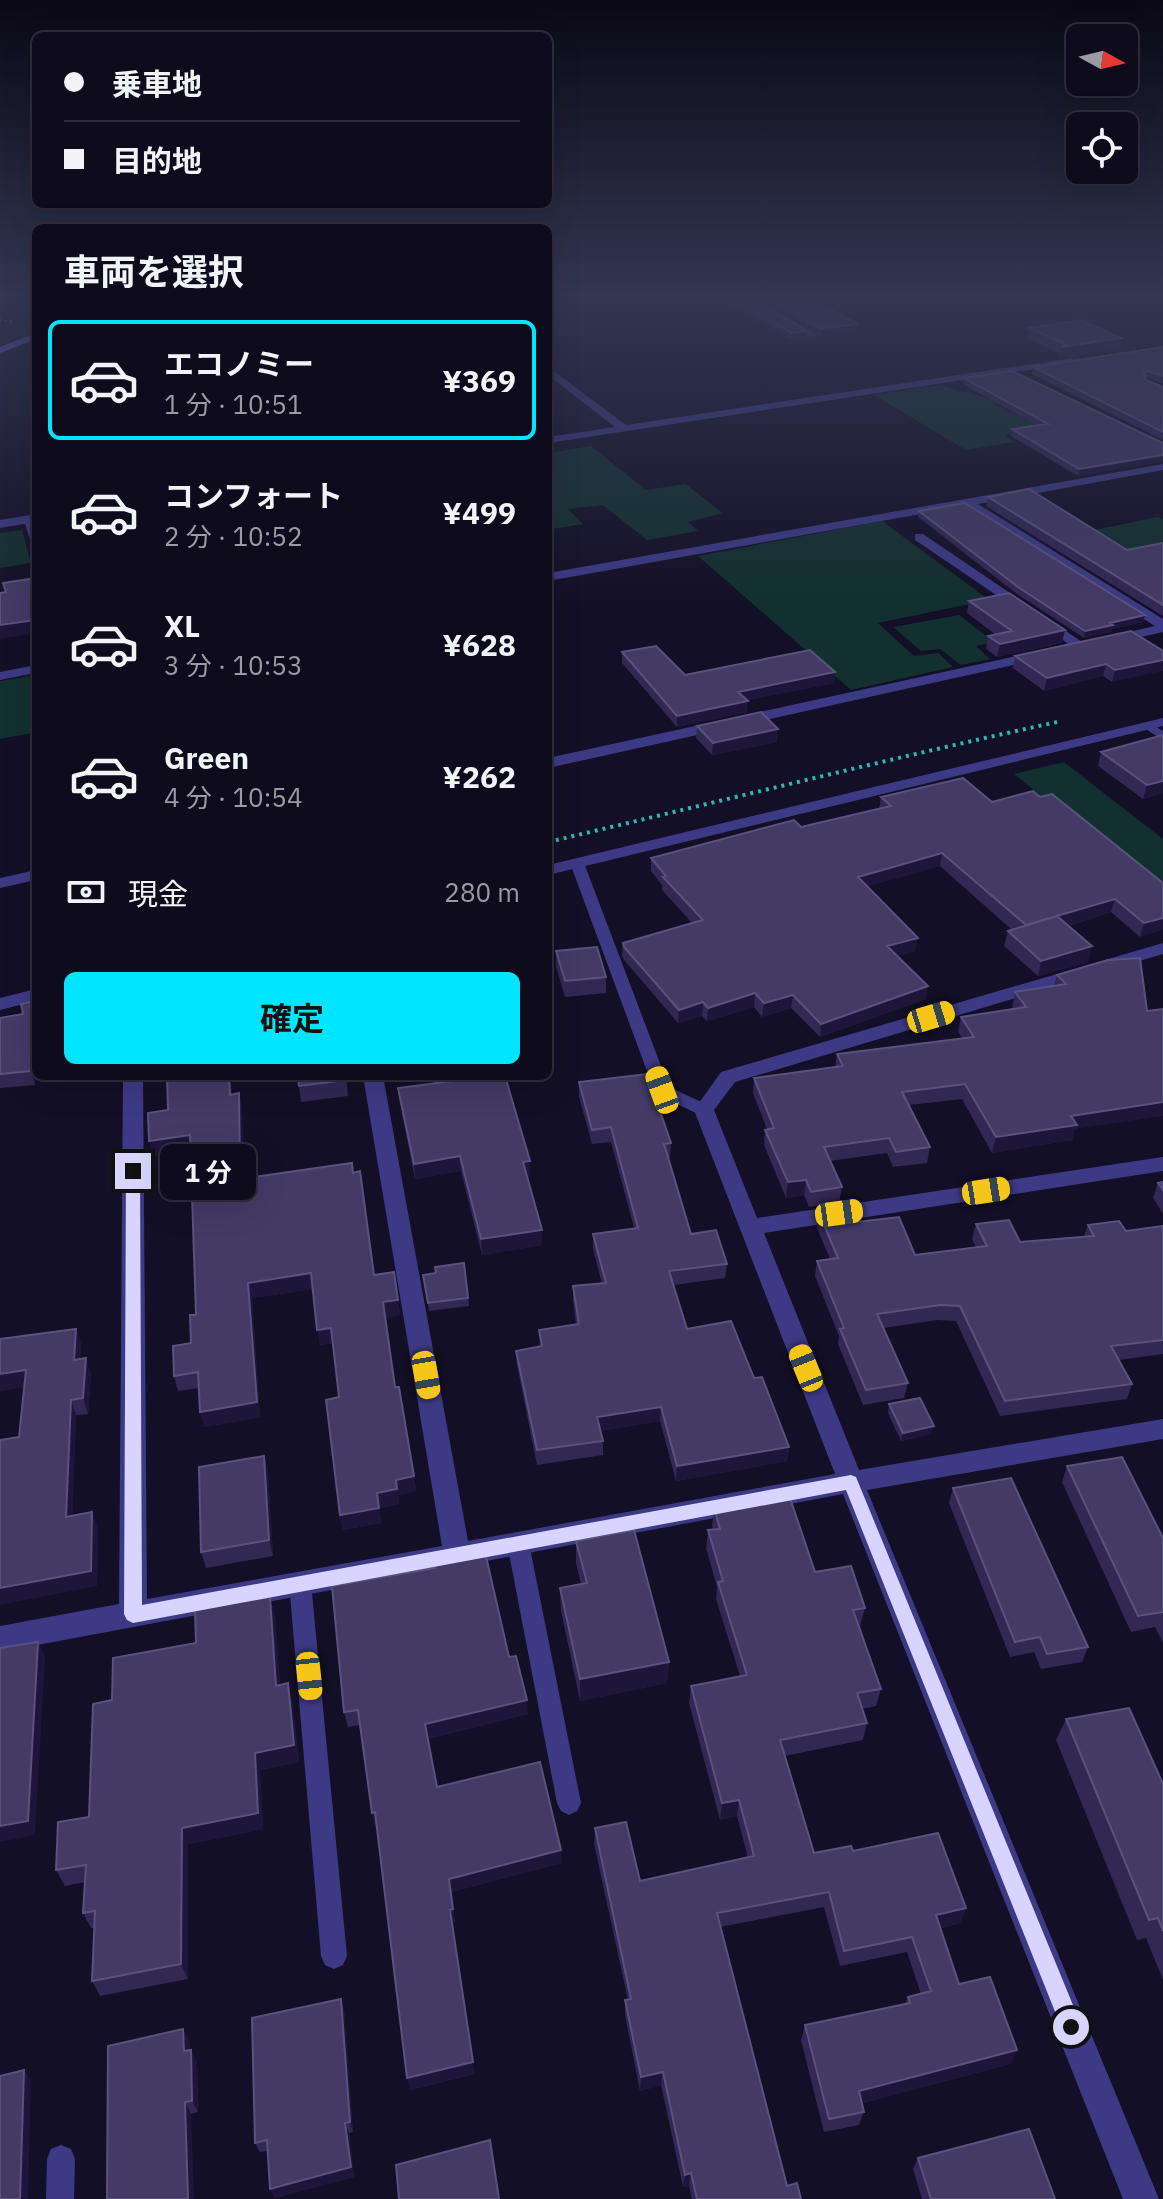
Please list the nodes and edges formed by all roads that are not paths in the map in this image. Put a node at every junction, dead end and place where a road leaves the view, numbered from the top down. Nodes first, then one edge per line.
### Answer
1 (586, 400) edge
2 (817, 400) edge
3 (625, 429) junction
4 (552, 439) edge
5 (1163, 467) edge
6 (967, 502) junction
7 (31, 519) edge
8 (0, 524) edge
9 (919, 537) dead end
10 (552, 576) edge
11 (1163, 627) edge
12 (1066, 649) junction
13 (32, 670) edge
14 (0, 676) edge
15 (1155, 724) edge
16 (1163, 736) edge
17 (552, 762) edge
18 (577, 863) junction
19 (552, 869) edge
20 (32, 876) edge
21 (0, 883) edge
22 (1163, 948) edge
23 (32, 996) edge
24 (0, 1004) edge
25 (133, 1080) edge
26 (374, 1080) edge
27 (704, 1110) junction
28 (1163, 1164) edge
29 (750, 1227) junction
30 (1163, 1429) edge
31 (851, 1482) junction
32 (518, 1543) junction
33 (457, 1554) junction
34 (300, 1583) junction
35 (133, 1614) junction
36 (0, 1639) edge
37 (569, 1803) dead end
38 (334, 1956) dead end
39 (61, 2159) dead end
40 (60, 2199) edge
41 (1141, 2199) edge

1 - 3 street
2 - 3 street
3 - 4 street
5 - 6 street
6 - 10 street
6 - 11 street
7 - 8 street
9 - 12 street
11 - 12 street
12 - 17 street
13 - 14 street
15 - 16 lane
15 - 18 street
18 - 19 street
18 - 27 lane
20 - 21 street
22 - 27 street
23 - 24 street
25 - 35 street
26 - 33 street
27 - 29 street
28 - 29 street
29 - 31 street
30 - 31 street
31 - 32 street
31 - 41 street
32 - 33 street
32 - 37 lane
33 - 34 street
34 - 35 street
34 - 38 lane
35 - 36 street
39 - 40 lane

